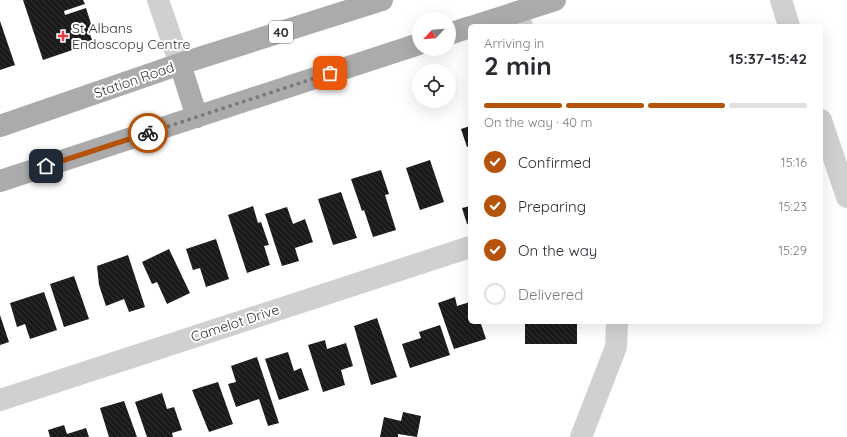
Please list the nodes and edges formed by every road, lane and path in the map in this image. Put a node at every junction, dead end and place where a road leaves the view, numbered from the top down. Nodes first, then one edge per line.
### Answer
1 (158, 0) edge
2 (382, 0) edge
3 (555, 0) edge
4 (781, 0) edge
5 (519, 19) edge
6 (487, 24) edge
7 (789, 24) edge
8 (468, 29) edge
9 (456, 32) edge
10 (412, 46) edge
11 (180, 64) junction
12 (197, 117) junction
13 (0, 126) edge
14 (823, 126) edge
15 (0, 181) edge
16 (847, 197) edge
17 (468, 247) edge
18 (617, 324) edge
19 (0, 400) edge
20 (581, 437) edge

1 - 11 street
2 - 11 main road, Station Road / 40
3 - 5 main road
4 - 7 street
5 - 6 main road
8 - 9 main road
10 - 12 main road
11 - 12 main road
11 - 13 main road, Station Road / 40
12 - 15 main road
14 - 16 street
17 - 19 street, Camelot Drive
18 - 20 street

